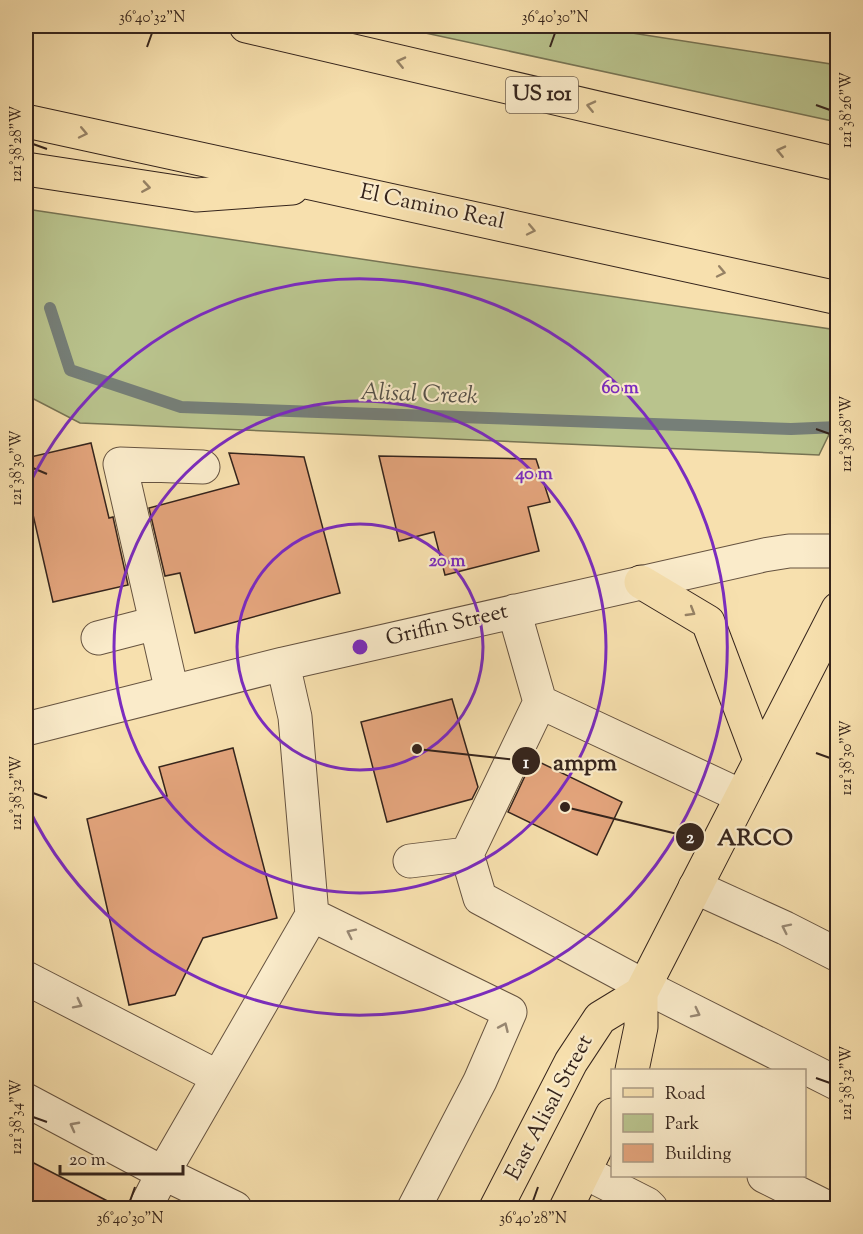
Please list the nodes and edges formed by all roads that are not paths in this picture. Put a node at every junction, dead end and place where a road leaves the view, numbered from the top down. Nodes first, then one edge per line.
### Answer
1 (246, 26) edge
2 (26, 121) edge
3 (837, 164) edge
4 (26, 169) edge
5 (330, 186) junction
6 (837, 298) edge
7 (203, 467) dead end
8 (837, 551) edge
9 (641, 582) junction
10 (837, 609) edge
11 (514, 611) junction
12 (156, 623) junction
13 (98, 638) dead end
14 (283, 664) junction
15 (172, 692) junction
16 (540, 702) junction
17 (26, 729) edge
18 (760, 760) junction
19 (741, 796) junction
20 (467, 854) junction
21 (410, 861) dead end
22 (695, 887) junction
23 (312, 915) junction
24 (837, 955) edge
25 (26, 978) edge
26 (642, 990) junction
27 (632, 1069) edge
28 (806, 1069) edge
29 (806, 1069) edge
30 (218, 1077) junction
31 (837, 1084) edge
32 (26, 1100) edge
33 (611, 1117) edge
34 (584, 1172) junction
35 (163, 1173) junction
36 (766, 1177) edge
37 (145, 1209) edge
38 (235, 1209) edge
39 (414, 1209) edge
40 (496, 1209) edge
41 (566, 1209) edge
42 (651, 1209) edge
43 (828, 1209) edge

3 -> 1 main road, US 101
2 -> 5 main road, El Camino Real
4 -> 5 main road
5 -> 6 main road, El Camino Real
7 - 12 street
8 - 9 street, Griffin Street
9 - 11 street, Griffin Street
9 -> 18 main road
10 - 18 main road
11 - 14 street, Griffin Street
11 - 16 street
12 - 13 street
12 - 15 street
14 - 15 street, Griffin Street
14 - 23 street
15 - 17 street, Griffin Street
16 - 19 street
16 - 20 street
18 - 19 main road
19 - 22 main road
20 - 21 street
20 - 26 street
24 -> 22 street
22 - 26 main road
23 - 30 street
39 -> 23 street
25 -> 30 street
26 - 27 main road
26 -> 28 street
26 - 40 main road, East Alisal Street
29 -> 31 street
30 - 35 street
35 -> 32 street
33 - 34 main road
34 - 41 main road
34 - 42 street
35 - 37 street
35 - 38 street
36 - 43 street

